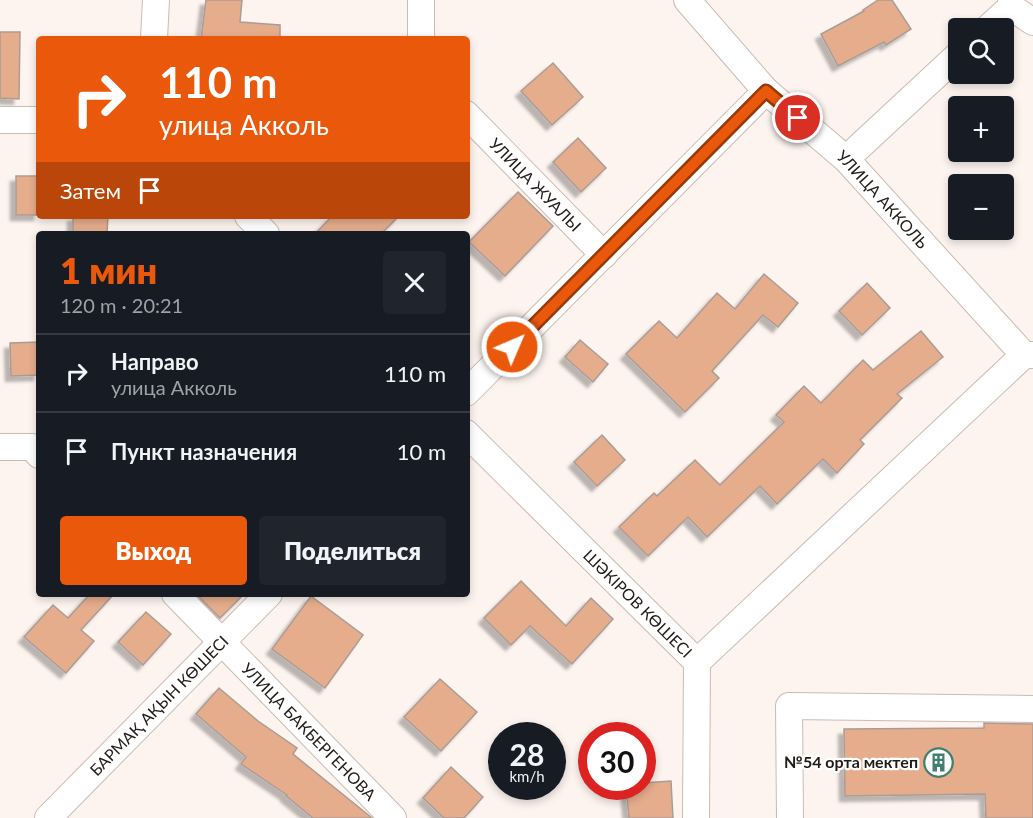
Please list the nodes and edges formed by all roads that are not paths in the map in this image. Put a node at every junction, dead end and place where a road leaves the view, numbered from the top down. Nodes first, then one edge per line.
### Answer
1 (156, 0) edge
2 (421, 0) edge
3 (687, 0) edge
4 (1011, 4) edge
5 (998, 18) edge
6 (1033, 22) edge
7 (154, 36) edge
8 (421, 36) edge
9 (948, 65) edge
10 (766, 91) junction
11 (470, 118) edge
12 (0, 120) edge
13 (36, 120) edge
14 (846, 159) junction
15 (251, 219) edge
16 (263, 231) edge
17 (604, 255) junction
18 (1029, 355) edge
19 (470, 389) edge
20 (470, 438) edge
21 (0, 447) edge
22 (36, 452) edge
23 (178, 597) edge
24 (266, 597) edge
25 (222, 642) junction
26 (697, 662) junction
27 (1033, 709) edge
28 (48, 818) edge
29 (393, 818) edge
30 (696, 818) edge
31 (790, 818) edge

1 - 7 street
2 - 8 street
3 - 10 street, УЛИЦА АККОЛЬ
4 - 5 street
4 - 6 street
9 - 14 street
10 - 14 street, УЛИЦА АККОЛЬ
10 - 17 street
11 - 17 street, УЛИЦА ЖУАЛЫ
12 - 13 street
14 - 18 street, УЛИЦА АККОЛЬ
15 - 16 street
17 - 19 street
18 - 26 street
20 - 26 street, ШӘКІРОВ КӨШЕСІ
21 - 22 street
23 - 25 street, УЛИЦА БАКБЕРГЕНОВА
24 - 25 street, БАРМАҚ АҚЫН КӨШЕСІ
25 - 28 street, БАРМАҚ АҚЫН КӨШЕСІ
25 - 29 street, УЛИЦА БАКБЕРГЕНОВА
26 - 30 street, ШӘКІРОВ КӨШЕСІ
27 - 31 street

